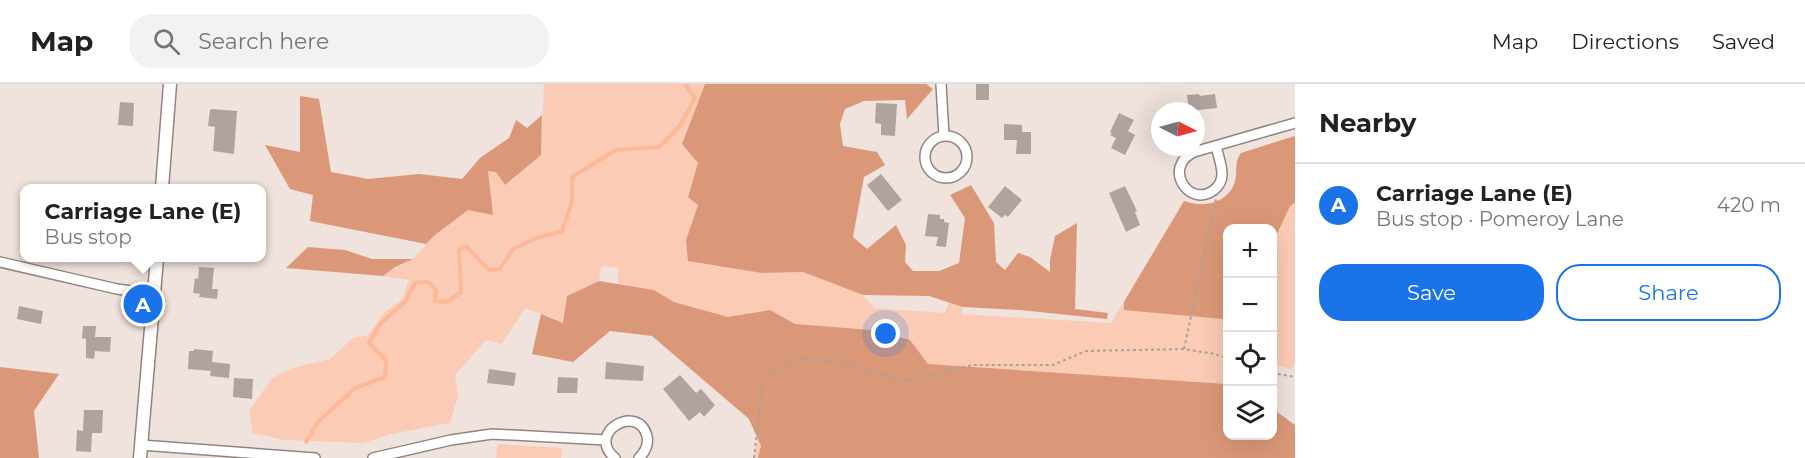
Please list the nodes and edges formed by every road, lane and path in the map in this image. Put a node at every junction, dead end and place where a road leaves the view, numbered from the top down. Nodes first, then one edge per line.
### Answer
1 (170, 84) edge
2 (941, 84) edge
3 (1295, 123) edge
4 (944, 136) junction
5 (1216, 146) junction
6 (1220, 182) junction
7 (162, 184) edge
8 (0, 262) edge
9 (157, 262) edge
10 (154, 294) junction
11 (1184, 349) junction
12 (1223, 357) edge
13 (1277, 374) edge
14 (1295, 377) edge
15 (606, 440) junction
16 (141, 452) edge
17 (315, 458) edge
18 (373, 458) edge
19 (615, 458) edge
20 (639, 458) edge
21 (754, 458) edge

1 - 7 street
2 - 4 street
3 - 5 street
4 - 4 street
5 - 6 street
5 - 6 street
6 - 11 path
8 - 10 street
9 - 10 street
10 - 16 street
11 - 12 path
11 - 21 path
13 - 14 path
15 - 18 street
15 - 19 street
15 - 20 street
16 - 17 street

